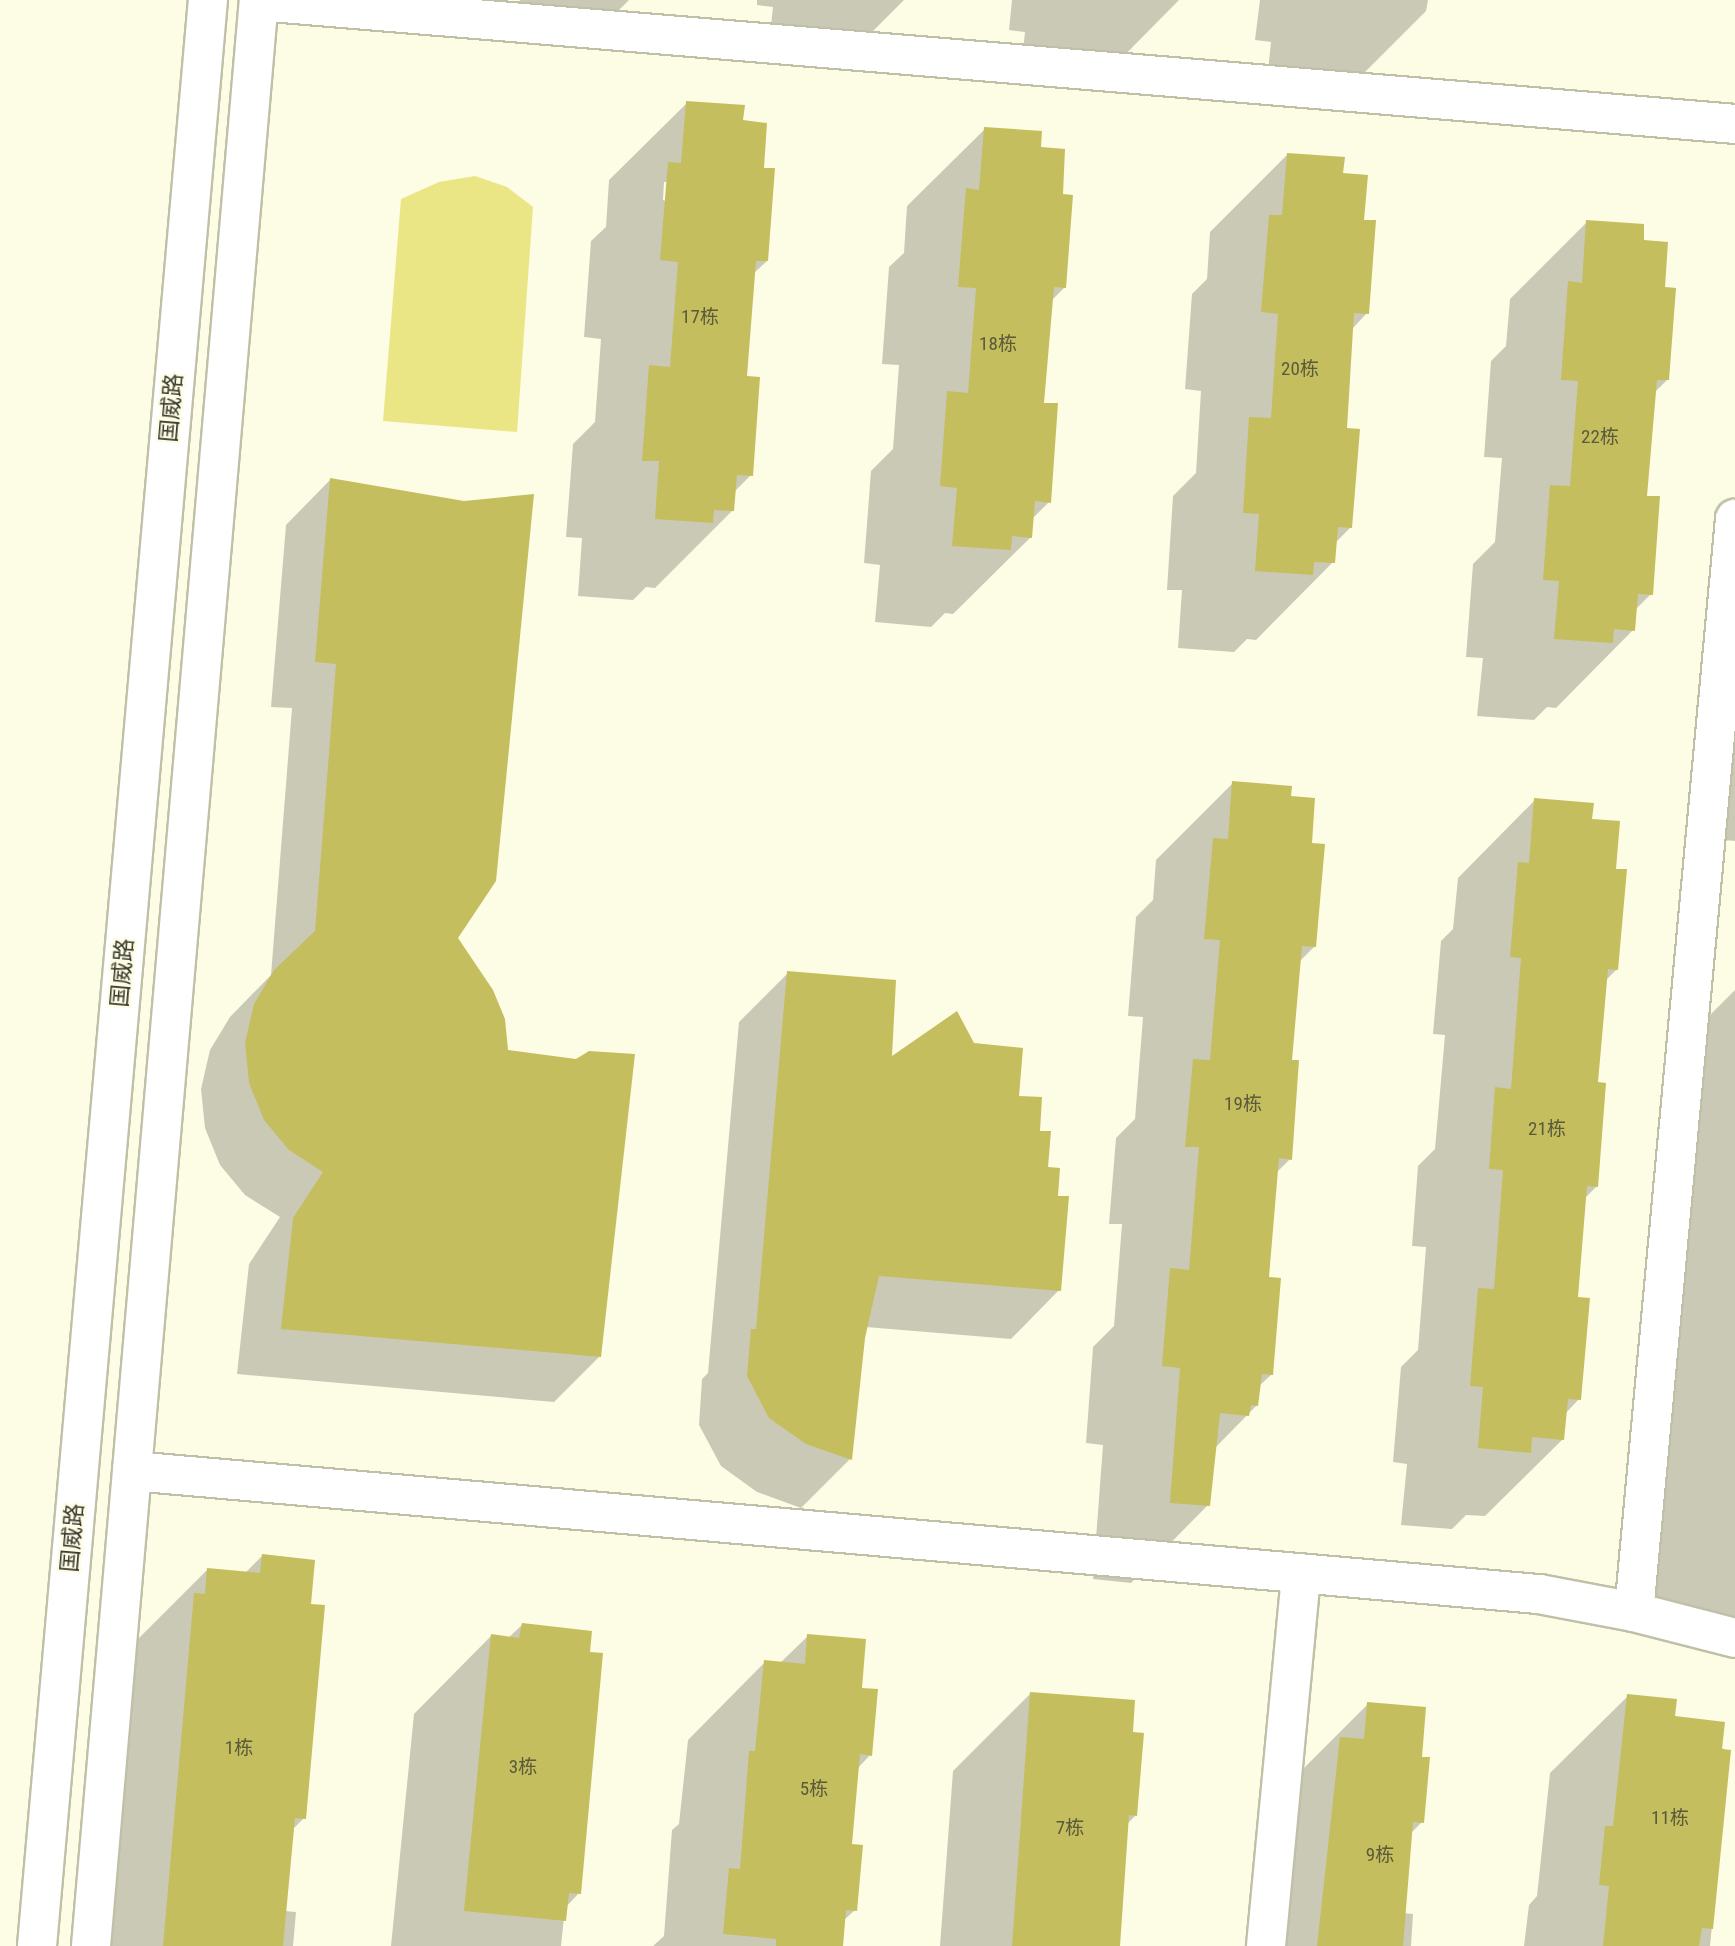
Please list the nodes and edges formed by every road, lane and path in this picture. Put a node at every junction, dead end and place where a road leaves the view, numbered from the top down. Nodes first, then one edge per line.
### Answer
1 (208, 0) edge
2 (259, 0) edge
3 (1735, 124) edge
4 (1735, 519) edge
5 (132, 1471) junction
6 (1301, 1575) junction
7 (1634, 1612) junction
8 (1735, 1638) edge
9 (37, 1946) edge
10 (91, 1946) edge
11 (1266, 1946) edge

1 - 9 street, 国威路
2 - 3 street
2 - 5 street
4 - 7 street
5 - 6 street
5 - 10 street
6 - 7 street
6 - 11 street
7 - 8 street

